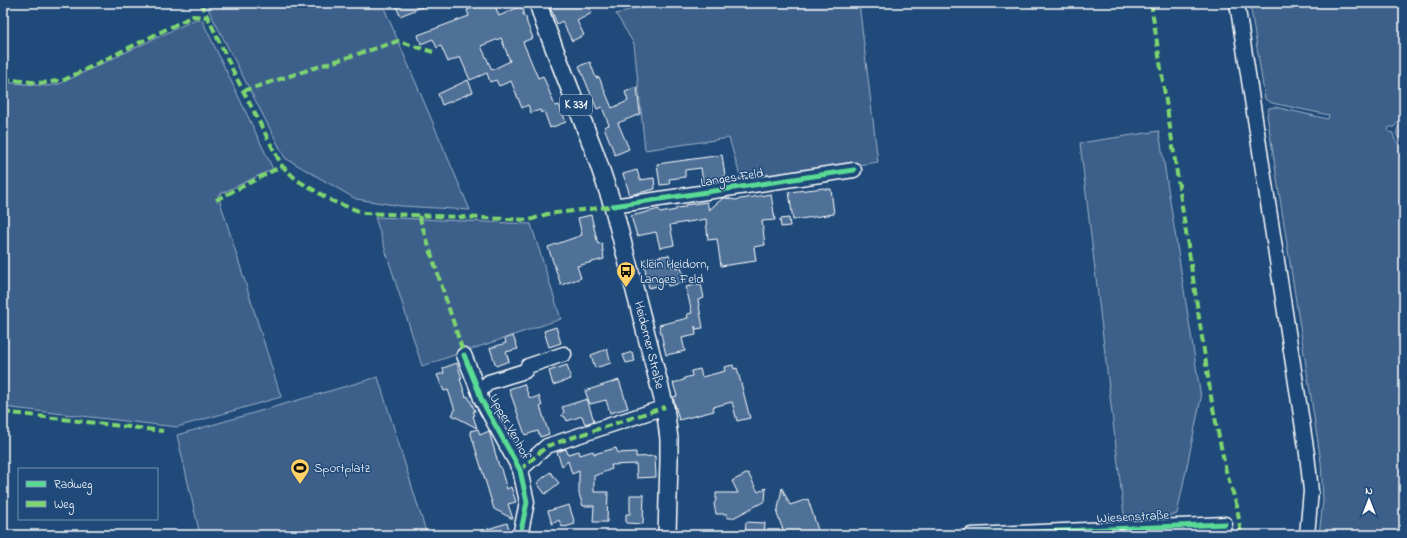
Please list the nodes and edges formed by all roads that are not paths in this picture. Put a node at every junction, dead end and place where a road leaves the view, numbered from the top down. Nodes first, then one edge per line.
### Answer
1 (538, 3) edge
2 (1237, 3) edge
3 (854, 170) dead end
4 (613, 206) junction
5 (564, 354) dead end
6 (464, 355) dead end
7 (479, 392) junction
8 (665, 407) junction
9 (520, 470) junction
10 (1225, 524) dead end
11 (522, 535) edge
12 (667, 535) edge
13 (971, 535) edge
14 (1306, 535) edge

1 - 4 main road, Heidorner Straße / K 331
2 - 14 street
3 - 4 street, Langes Feld
4 - 8 main road, Heidorner Straße / K 331
5 - 7 street
6 - 7 street, Upper Venhof
7 - 9 street, Upper Venhof
8 - 9 street, Upper Venhof
8 - 12 main road, Heidorner Straße / K 331
9 - 11 street, Upper Venhof
10 - 13 street, Wiesenstraße

